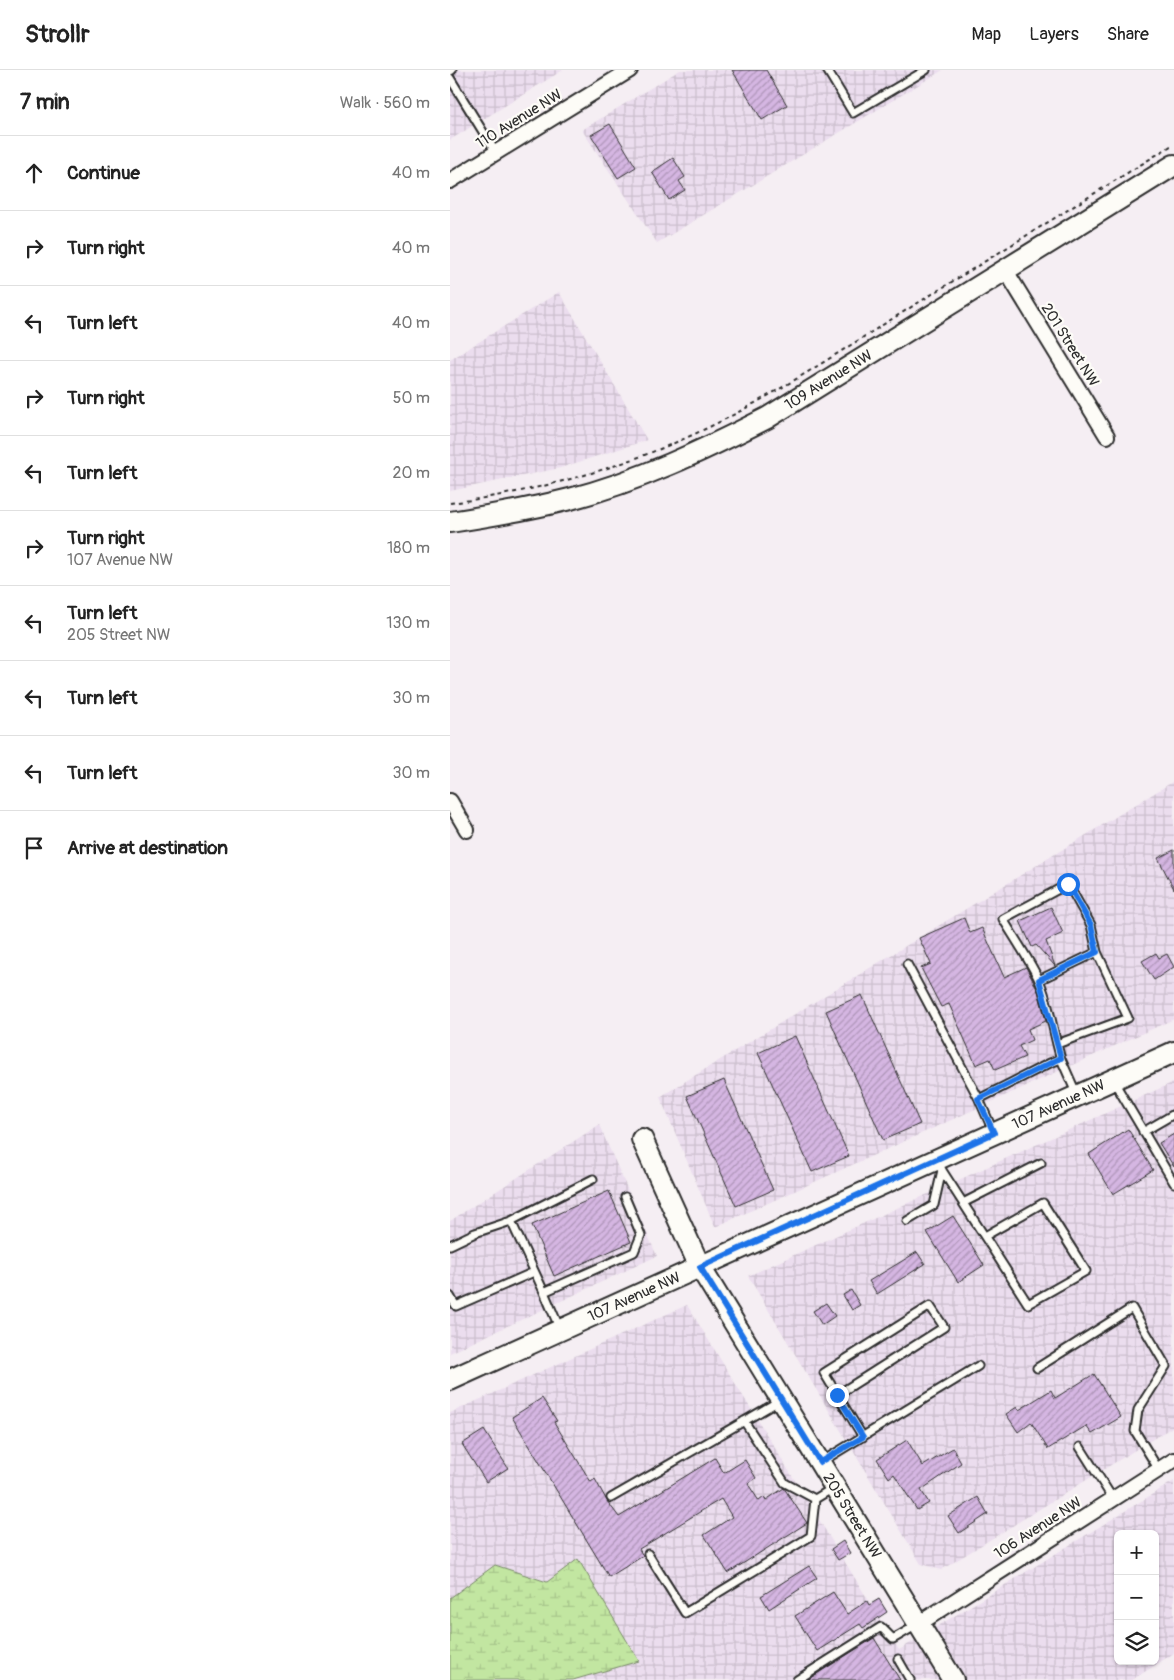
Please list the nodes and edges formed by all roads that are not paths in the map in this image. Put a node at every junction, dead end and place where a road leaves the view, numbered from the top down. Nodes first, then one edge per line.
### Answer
1 (630, 70) edge
2 (827, 70) edge
3 (926, 70) edge
4 (450, 78) edge
5 (496, 152) junction
6 (1174, 165) edge
7 (450, 181) edge
8 (1006, 271) junction
9 (1107, 436) dead end
10 (450, 522) edge
11 (450, 801) edge
12 (467, 830) dead end
13 (1097, 952) junction
14 (907, 964) dead end
15 (1039, 980) junction
16 (1057, 1044) junction
17 (1174, 1052) edge
18 (1061, 1058) junction
19 (1113, 1080) junction
20 (1077, 1096) junction
21 (978, 1099) junction
22 (1174, 1114) edge
23 (1144, 1132) junction
24 (994, 1133) junction
25 (642, 1139) dead end
26 (1041, 1163) dead end
27 (939, 1165) junction
28 (593, 1179) dead end
29 (1174, 1183) edge
30 (625, 1197) dead end
31 (963, 1202) junction
32 (511, 1221) junction
33 (907, 1221) dead end
34 (985, 1236) junction
35 (450, 1246) edge
36 (700, 1267) junction
37 (534, 1272) junction
38 (544, 1292) junction
39 (450, 1296) edge
40 (560, 1330) junction
41 (978, 1366) dead end
42 (1037, 1368) dead end
43 (450, 1380) edge
44 (837, 1395) junction
45 (782, 1400) junction
46 (744, 1421) junction
47 (863, 1437) junction
48 (1080, 1448) dead end
49 (1174, 1460) edge
50 (820, 1462) junction
51 (1159, 1470) junction
52 (835, 1486) junction
53 (611, 1498) dead end
54 (815, 1499) junction
55 (1113, 1499) junction
56 (648, 1554) dead end
57 (920, 1623) junction
58 (898, 1659) dead end
59 (949, 1677) edge
60 (797, 1680) edge
61 (910, 1680) edge

1 - 5 street, 110 Avenue NW
2 - 3 lane
4 - 5 lane
5 - 7 street, 110 Avenue NW
6 - 8 street, 109 Avenue NW
8 - 9 street, 201 Street NW
8 - 10 street, 109 Avenue NW
11 - 12 street
13 - 15 lane
13 - 15 lane
13 - 16 lane
14 - 21 lane
15 - 16 lane
16 - 18 lane
17 - 19 street, 107 Avenue NW
18 - 20 lane
18 - 21 lane
19 - 20 street, 107 Avenue NW
19 - 23 lane
20 - 24 street, 107 Avenue NW
21 - 24 lane
22 - 23 lane
23 - 29 lane
24 - 27 street, 107 Avenue NW
25 - 36 street, 205 Street NW
26 - 31 lane
27 - 31 lane
27 - 33 lane
27 - 36 street, 107 Avenue NW
28 - 32 lane
30 - 38 lane
31 - 34 lane
32 - 35 lane
32 - 37 lane
34 - 34 lane
36 - 40 street, 107 Avenue NW
36 - 45 street, 205 Street NW
37 - 38 lane
37 - 39 lane
38 - 40 lane
40 - 43 street, 107 Avenue NW
41 - 47 lane
42 - 51 lane
44 - 44 lane
44 - 47 lane
45 - 46 lane
45 - 50 street, 205 Street NW
46 - 53 lane
46 - 54 lane
47 - 50 lane
48 - 55 lane
49 - 51 street, 106 Avenue NW
50 - 52 street, 205 Street NW
51 - 55 street, 106 Avenue NW
52 - 54 lane
52 - 57 street, 205 Street NW
54 - 56 lane
55 - 57 street, 106 Avenue NW
57 - 59 street, 205 Street NW
57 - 60 lane
58 - 61 lane

